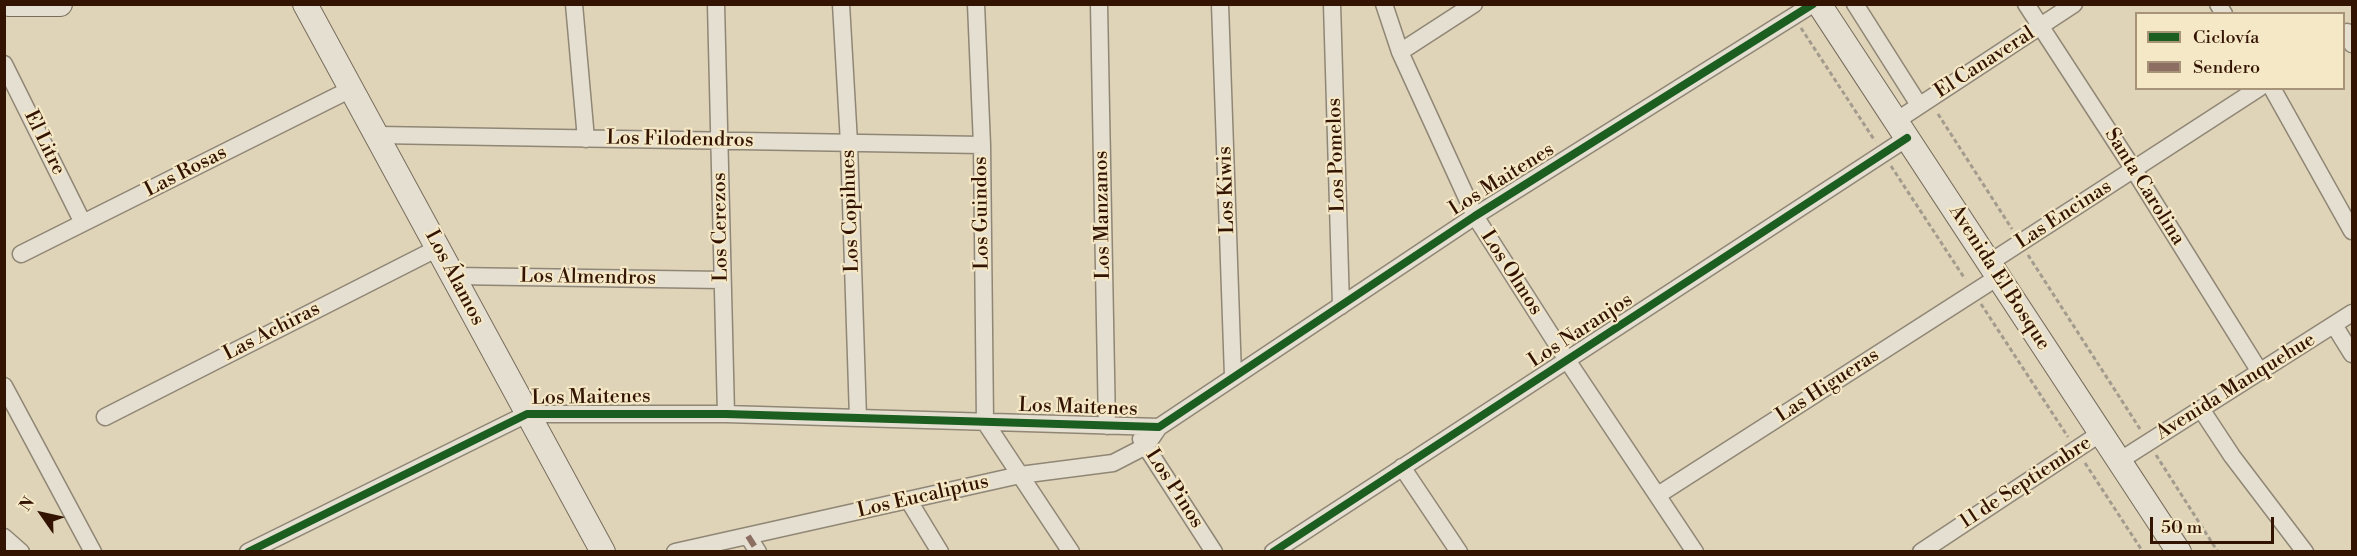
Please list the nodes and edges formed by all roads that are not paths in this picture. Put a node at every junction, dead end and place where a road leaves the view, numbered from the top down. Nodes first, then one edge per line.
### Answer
1 (8, 4) edge
2 (305, 4) edge
3 (574, 4) edge
4 (716, 4) edge
5 (841, 4) edge
6 (976, 4) edge
7 (1099, 4) edge
8 (1220, 4) edge
9 (1332, 4) edge
10 (1384, 4) edge
11 (1474, 4) edge
12 (1813, 4) edge
13 (1819, 4) edge
14 (1855, 4) edge
15 (2025, 4) edge
16 (2074, 4) edge
17 (46, 5) edge
18 (2040, 27) junction
19 (1400, 52) junction
20 (4, 64) edge
21 (351, 89) junction
22 (2256, 90) edge
23 (2273, 90) edge
24 (1924, 102) junction
25 (1901, 129) junction
26 (378, 135) junction
27 (586, 139) junction
28 (719, 141) junction
29 (849, 143) junction
30 (982, 145) junction
31 (2134, 170) junction
32 (1475, 216) junction
33 (83, 223) junction
34 (2352, 231) edge
35 (438, 248) junction
36 (21, 254) dead end
37 (1994, 270) junction
38 (454, 276) junction
39 (722, 280) junction
40 (1341, 306) junction
41 (2352, 313) edge
42 (2334, 325) junction
43 (2352, 354) edge
44 (1567, 360) junction
45 (2260, 372) junction
46 (1233, 376) junction
47 (4, 386) edge
48 (2201, 409) junction
49 (526, 414) junction
50 (726, 414) junction
51 (105, 417) dead end
52 (858, 418) junction
53 (985, 422) junction
54 (1107, 426) junction
55 (1132, 427) junction
56 (1159, 428) junction
57 (2102, 434) junction
58 (1146, 446) junction
59 (2120, 461) junction
60 (1402, 467) junction
61 (1020, 475) junction
62 (1658, 495) junction
63 (909, 501) junction
64 (748, 536) junction
65 (4, 537) edge
66 (21, 552) edge
67 (93, 552) edge
68 (249, 552) edge
69 (603, 552) edge
70 (675, 552) edge
71 (758, 552) edge
72 (940, 552) edge
73 (1071, 552) edge
74 (1214, 552) edge
75 (1274, 552) edge
76 (1459, 552) edge
77 (1695, 552) edge
78 (1921, 552) edge
79 (2179, 552) edge
80 (2306, 552) edge

1 - 17 street
2 - 21 street, Los Álamos
3 - 27 street
4 - 28 street, Los Cerezos
5 - 29 street, Los Copihues
6 - 30 street, Los Guindos
7 - 54 street, Los Manzanos
8 - 46 street, Los Kiwis
9 - 40 street, Los Pomelos
10 - 19 street, Los Olmos
11 - 19 street
12 - 32 street, Los Maitenes
13 - 25 street, Avenida El Bosque
14 - 24 street
15 - 18 street, Santa Carolina
16 - 18 street, El Canaveral
18 - 24 street, El Canaveral
18 - 31 street, Santa Carolina
19 - 32 street, Los Olmos
20 - 33 street, El Litre
21 - 26 street, Los Álamos
21 - 33 street, Las Rosas
22 - 31 street, Las Encinas
23 - 34 street
24 - 25 street, El Canaveral
25 - 37 street, Avenida El Bosque
25 - 44 street, Los Naranjos
26 - 27 street, Los Filodendros
26 - 35 street, Los Álamos
27 - 28 street, Los Filodendros
28 - 29 street, Los Filodendros
28 - 39 street, Los Cerezos
29 - 30 street, Los Filodendros
29 - 52 street, Los Copihues
30 - 53 street, Los Guindos
31 - 37 street, Las Encinas
31 - 45 street, Santa Carolina
32 - 40 street, Los Maitenes
32 - 44 street, Los Olmos
33 - 36 street, Las Rosas
35 - 38 street, Los Álamos
35 - 51 street, Las Achiras
37 - 57 street, Avenida El Bosque
37 - 62 street, Las Higueras
38 - 39 street, Los Almendros
38 - 49 street, Los Álamos
39 - 50 street, Los Cerezos
40 - 46 street, Los Maitenes
41 - 42 street, Avenida Manquehue
42 - 43 street
42 - 45 street, Avenida Manquehue
44 - 60 street, Los Naranjos
44 - 62 street, Los Olmos
45 - 48 street, Avenida Manquehue
46 - 56 street, Los Maitenes
47 - 67 street
48 - 59 street, Avenida Manquehue
48 - 80 street
49 - 50 street, Los Maitenes
49 - 68 street, Los Maitenes
49 - 69 street, Los Álamos
50 - 52 street, Los Maitenes
52 - 53 street, Los Maitenes
53 - 54 street, Los Maitenes
53 - 61 street
54 - 55 street, Los Maitenes
55 - 56 street, Los Maitenes
55 - 58 street, Los Pinos
56 - 58 street, Los Eucaliptus
57 - 59 street, Avenida El Bosque
57 - 78 street, 11 de Septiembre
58 - 61 street, Los Eucaliptus
58 - 74 street, Los Pinos
59 - 79 street, Avenida El Bosque
60 - 75 street, Los Naranjos
60 - 76 street
61 - 63 street, Los Eucaliptus
61 - 73 street
62 - 77 street, Los Olmos
63 - 64 street, Los Eucaliptus
63 - 72 street
64 - 70 street, Los Eucaliptus
64 - 71 street
65 - 66 street

